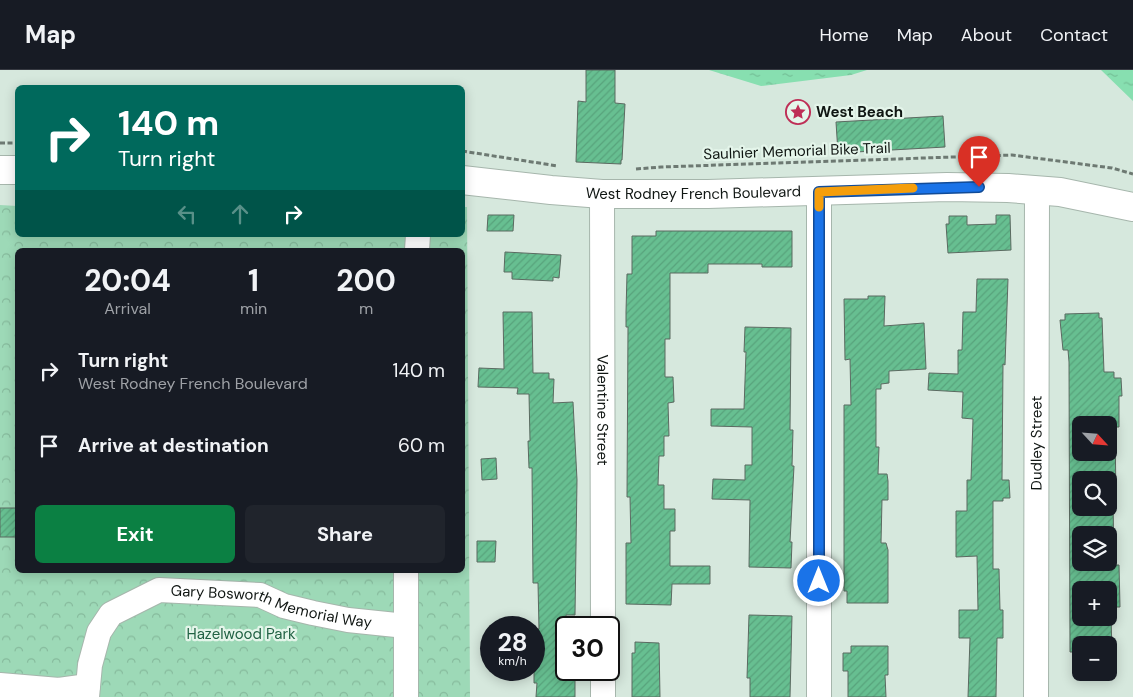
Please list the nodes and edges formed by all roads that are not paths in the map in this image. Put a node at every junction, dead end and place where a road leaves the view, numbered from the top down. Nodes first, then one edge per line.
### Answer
1 (0, 170) edge
2 (15, 170) edge
3 (465, 180) edge
4 (1037, 190) junction
5 (819, 192) junction
6 (602, 194) junction
7 (1133, 207) edge
8 (406, 573) edge
9 (603, 616) edge
10 (406, 626) junction
11 (603, 681) edge
12 (0, 685) edge
13 (87, 692) edge
14 (59, 694) edge
15 (406, 697) edge
16 (603, 697) edge
17 (820, 697) edge
18 (1036, 697) edge

1 - 2 main road
3 - 6 main road, West Rodney French Boulevard
4 - 5 main road, West Rodney French Boulevard
4 - 7 main road, West Rodney French Boulevard
4 - 18 street, Dudley Street
5 - 6 main road, West Rodney French Boulevard
5 - 17 street
6 - 9 street, Valentine Street
8 - 10 street
10 - 13 street, Gary Bosworth Memorial Way
10 - 15 street
11 - 16 street
12 - 14 street
13 - 14 street

